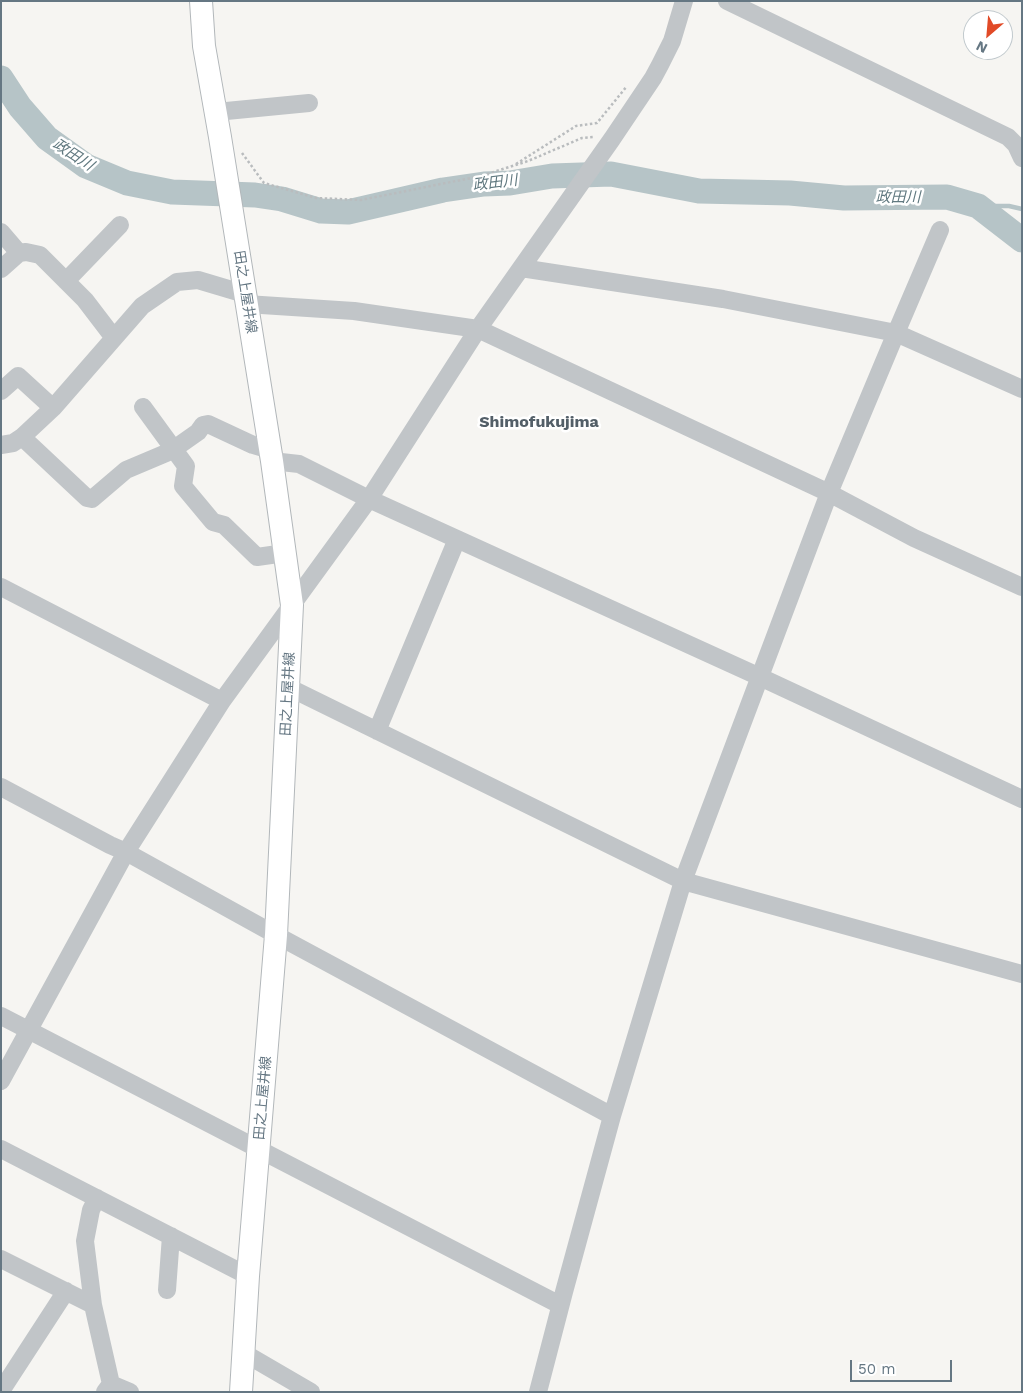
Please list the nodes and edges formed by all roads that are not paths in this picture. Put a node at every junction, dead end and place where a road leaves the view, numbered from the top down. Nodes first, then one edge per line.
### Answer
1 (201, 1) edge
2 (684, 1) edge
3 (728, 1) edge
4 (309, 103) dead end
5 (216, 112) junction
6 (1022, 158) edge
7 (120, 225) dead end
8 (940, 230) dead end
9 (1, 232) edge
10 (19, 253) junction
11 (521, 268) junction
12 (1, 269) edge
13 (66, 281) junction
14 (245, 299) junction
15 (478, 329) junction
16 (896, 333) junction
17 (114, 338) junction
18 (1022, 389) edge
19 (1, 391) edge
20 (143, 407) dead end
21 (54, 408) junction
22 (22, 437) junction
23 (1, 445) edge
24 (174, 449) junction
25 (271, 454) junction
26 (830, 493) junction
27 (369, 498) junction
28 (457, 538) junction
29 (285, 553) junction
30 (1, 587) edge
31 (1022, 588) edge
32 (292, 605) junction
33 (760, 677) junction
34 (288, 687) junction
35 (222, 701) junction
36 (377, 731) junction
37 (1, 787) edge
38 (1022, 799) edge
39 (126, 852) junction
40 (683, 881) junction
41 (276, 935) junction
42 (1022, 974) edge
43 (1, 1016) edge
44 (29, 1031) junction
45 (1, 1081) edge
46 (612, 1116) junction
47 (1, 1149) edge
48 (258, 1149) junction
49 (97, 1198) junction
50 (171, 1236) junction
51 (1, 1259) edge
52 (248, 1276) junction
53 (167, 1290) dead end
54 (66, 1292) junction
55 (94, 1305) junction
56 (560, 1305) junction
57 (244, 1353) junction
58 (108, 1388) edge
59 (1, 1391) edge
60 (130, 1392) edge
61 (241, 1392) edge
62 (312, 1392) edge
63 (538, 1392) edge

1 - 5 main road, 田之上屋井線
2 - 11 street
3 - 6 street
4 - 5 street
5 - 14 main road, 田之上屋井線
7 - 13 street
8 - 16 street
9 - 10 street
10 - 12 street
10 - 13 street
11 - 15 street
11 - 16 street
13 - 17 street
14 - 15 street
14 - 17 street
14 - 25 main road, 田之上屋井線
15 - 26 street
15 - 27 street
16 - 18 street
16 - 26 street
17 - 21 street
19 - 21 street
20 - 24 street
21 - 22 street
22 - 23 street
22 - 24 street
24 - 25 street
24 - 29 street
25 - 27 street
25 - 29 main road, 田之上屋井線
26 - 31 street
26 - 33 street
27 - 28 street
27 - 32 street
28 - 33 street
28 - 36 street
29 - 32 main road, 田之上屋井線
30 - 35 street
32 - 34 main road, 田之上屋井線
32 - 35 street
33 - 38 street
33 - 40 street
34 - 36 street
34 - 41 main road, 田之上屋井線
35 - 39 street
36 - 40 street
37 - 39 street
39 - 41 street
39 - 44 street
40 - 42 street
40 - 46 street
41 - 46 street
41 - 48 main road, 田之上屋井線
43 - 44 street
44 - 45 street
44 - 48 street
46 - 56 street
47 - 49 street
48 - 52 main road, 田之上屋井線
48 - 56 street
49 - 50 street
49 - 55 street
50 - 52 street
50 - 53 street
51 - 54 street
52 - 57 main road, 田之上屋井線
54 - 55 street
54 - 59 street
55 - 58 street
56 - 63 street
57 - 61 main road, 田之上屋井線
57 - 62 street
58 - 60 street

